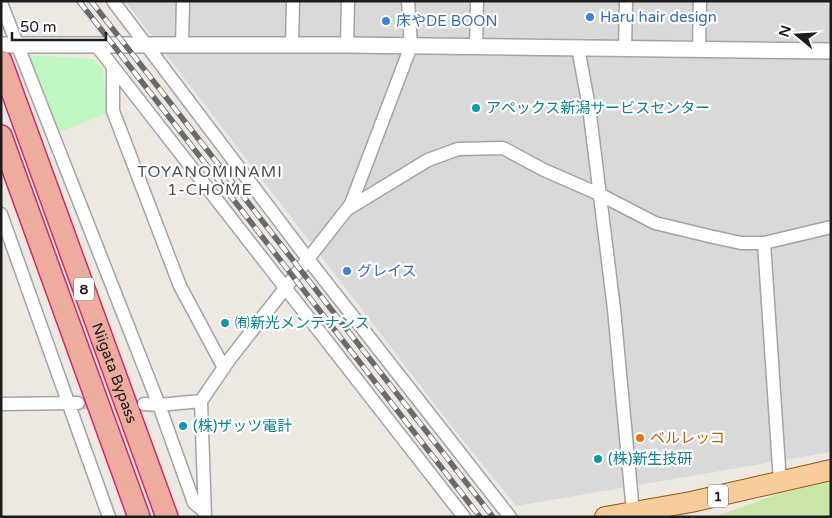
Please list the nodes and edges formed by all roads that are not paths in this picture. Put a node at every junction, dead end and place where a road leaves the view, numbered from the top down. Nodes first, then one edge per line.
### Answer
1 (113, 1) edge
2 (183, 1) edge
3 (293, 1) edge
4 (348, 1) edge
5 (408, 1) edge
6 (477, 1) edge
7 (626, 1) edge
8 (700, 1) edge
9 (1, 3) edge
10 (1, 45) edge
11 (147, 45) junction
12 (17, 46) junction
13 (96, 46) junction
14 (182, 46) junction
15 (292, 46) junction
16 (347, 46) junction
17 (411, 46) junction
18 (476, 46) junction
19 (578, 48) junction
20 (625, 49) junction
21 (699, 50) junction
22 (831, 51) edge
23 (1, 61) edge
24 (114, 69) junction
25 (1, 136) edge
26 (599, 194) junction
27 (349, 208) junction
28 (1, 214) edge
29 (831, 227) edge
30 (764, 243) junction
31 (308, 259) junction
32 (285, 290) junction
33 (224, 368) junction
34 (201, 401) junction
35 (73, 403) junction
36 (1, 404) edge
37 (144, 404) tunnel mouth
38 (158, 405) junction
39 (831, 470) edge
40 (780, 482) junction
41 (633, 512) junction
42 (204, 514) edge
43 (109, 517) edge
44 (139, 517) edge
45 (167, 517) edge
46 (464, 517) edge
47 (510, 517) edge
48 (605, 517) edge

1 - 11 street
2 - 14 street
3 - 15 street
4 - 16 street
5 - 17 street
6 - 18 street
7 - 20 street
8 - 21 street
9 - 12 street
10 - 12 street
11 - 13 street
11 - 14 street
11 - 31 street
12 - 13 street
12 - 38 street
13 - 24 street
14 - 15 street
15 - 16 street
16 - 17 street
17 - 18 street
17 - 27 street
18 - 19 street
19 - 20 street
19 - 26 street
20 - 21 street
21 - 22 street
23 - 45 highway, Niigata Bypass / 8
24 - 32 street
24 - 33 street
25 - 44 highway, Niigata Bypass / 8
26 - 27 street
26 - 30 street
26 - 41 street
27 - 31 street
28 - 35 street
29 - 30 street
30 - 40 street
31 - 32 street
31 - 47 street
32 - 33 street
32 - 46 street
33 - 34 street
34 - 38 street
34 - 42 street
35 - 36 street
35 - 43 street
37 - 38 street
38 - 42 street
39 - 40 main road, 1
40 - 41 main road, 1
41 - 48 main road, 1

